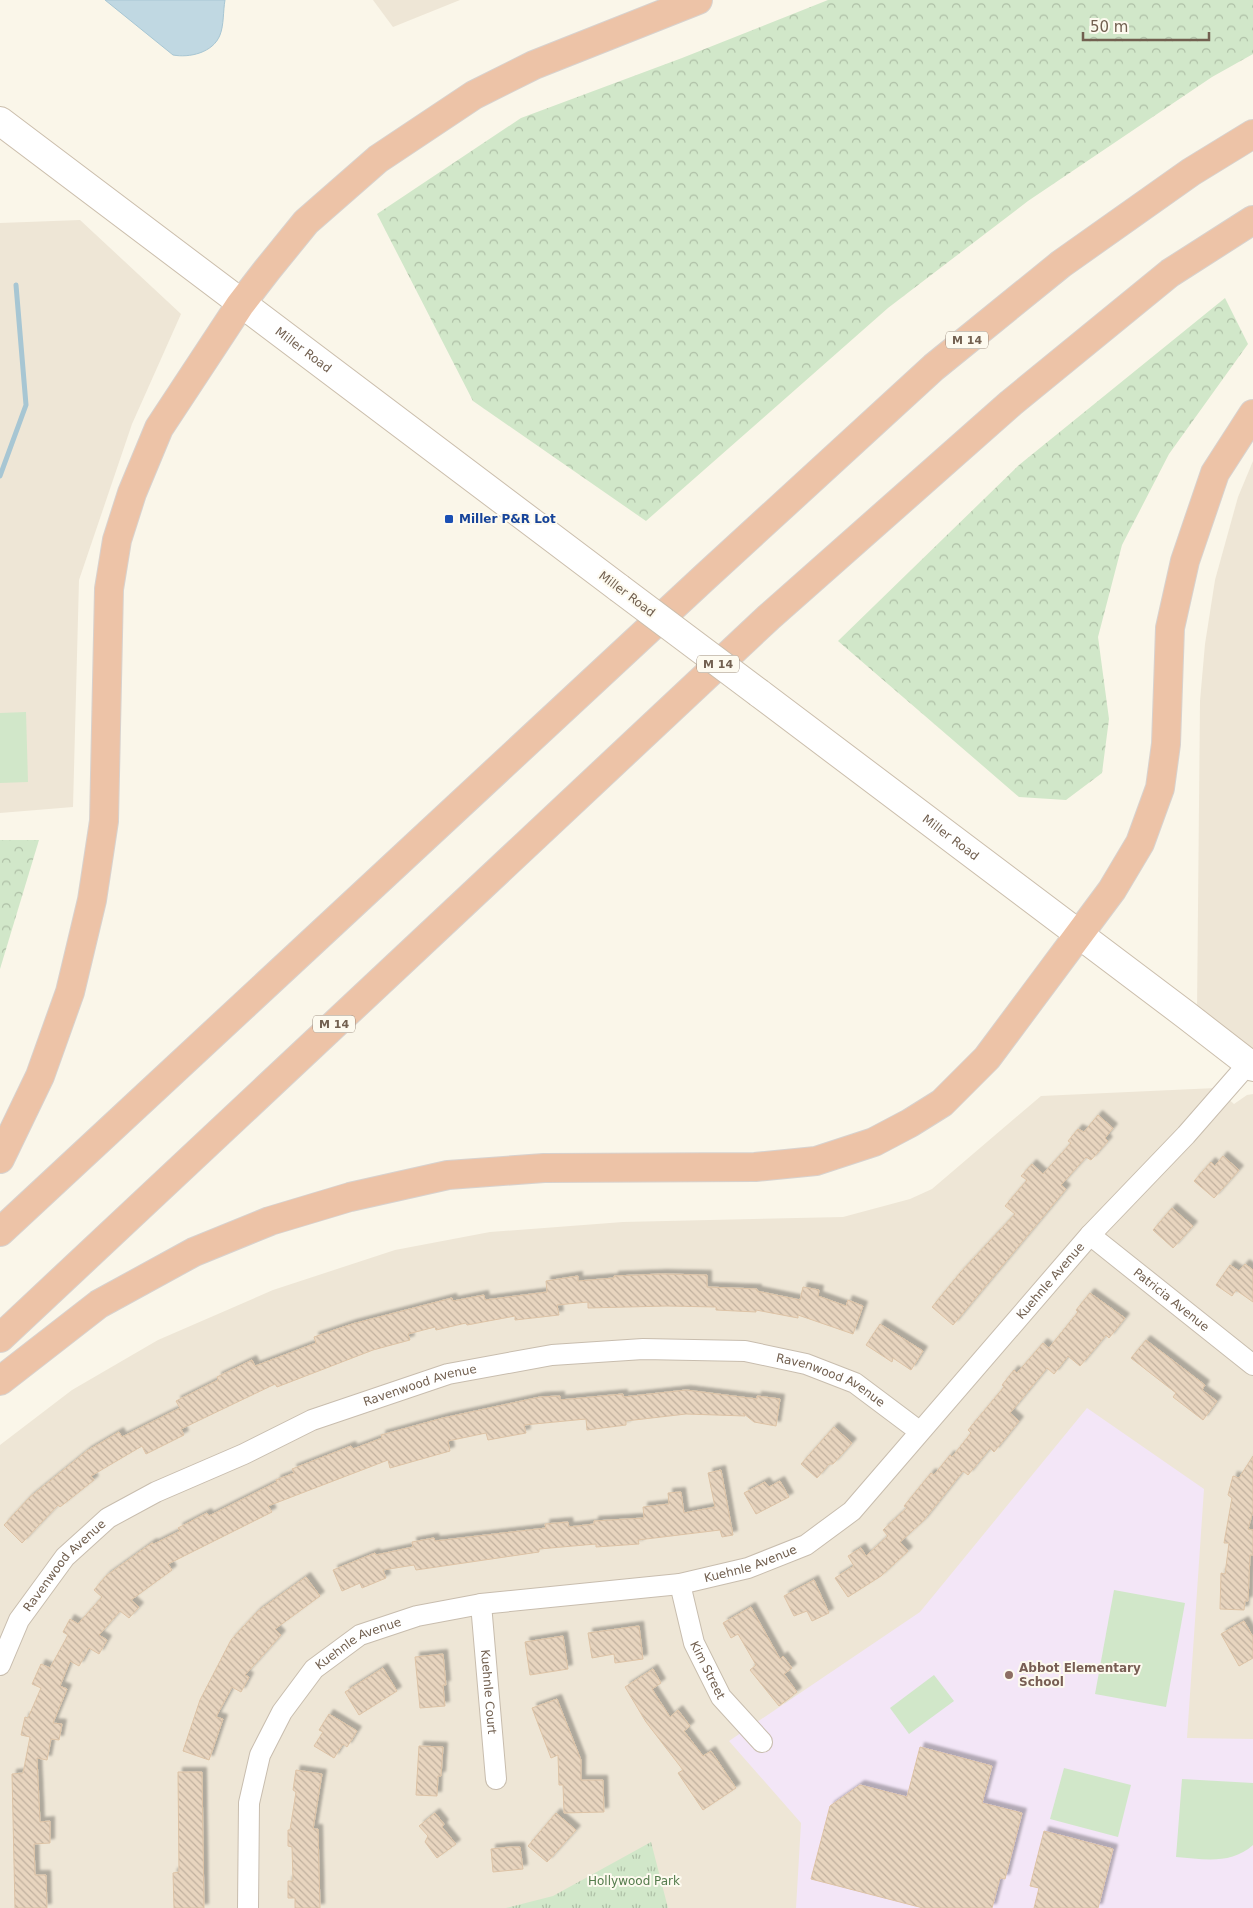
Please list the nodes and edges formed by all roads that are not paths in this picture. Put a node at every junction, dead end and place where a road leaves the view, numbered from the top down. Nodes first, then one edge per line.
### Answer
1 (698, 0) edge
2 (0, 122) edge
3 (1253, 134) edge
4 (1253, 220) edge
5 (240, 304) junction
6 (1253, 414) edge
7 (1080, 934) junction
8 (1251, 1066) edge
9 (0, 1159) edge
10 (0, 1232) edge
11 (1090, 1235) junction
12 (0, 1338) edge
13 (1253, 1365) edge
14 (0, 1381) edge
15 (919, 1431) junction
16 (680, 1584) junction
17 (480, 1604) junction
18 (0, 1665) edge
19 (762, 1742) dead end
20 (496, 1779) dead end
21 (248, 1908) edge

1 - 5 highway
2 - 5 main road, Miller Road
3 - 10 highway, M 14
4 - 12 highway, M 14
5 - 7 main road, Miller Road, bridge
5 - 9 highway
6 - 7 highway
7 - 8 main road, Miller Road
7 - 14 highway
8 - 11 street, Kuehnle Avenue
11 - 13 street, Patricia Avenue
11 - 15 street, Kuehnle Avenue
15 - 16 street, Kuehnle Avenue
15 - 18 street, Ravenwood Avenue
16 - 17 street, Kuehnle Avenue
16 - 19 street, Kim Street
17 - 20 street, Kuehnle Court
17 - 21 street, Kuehnle Avenue

